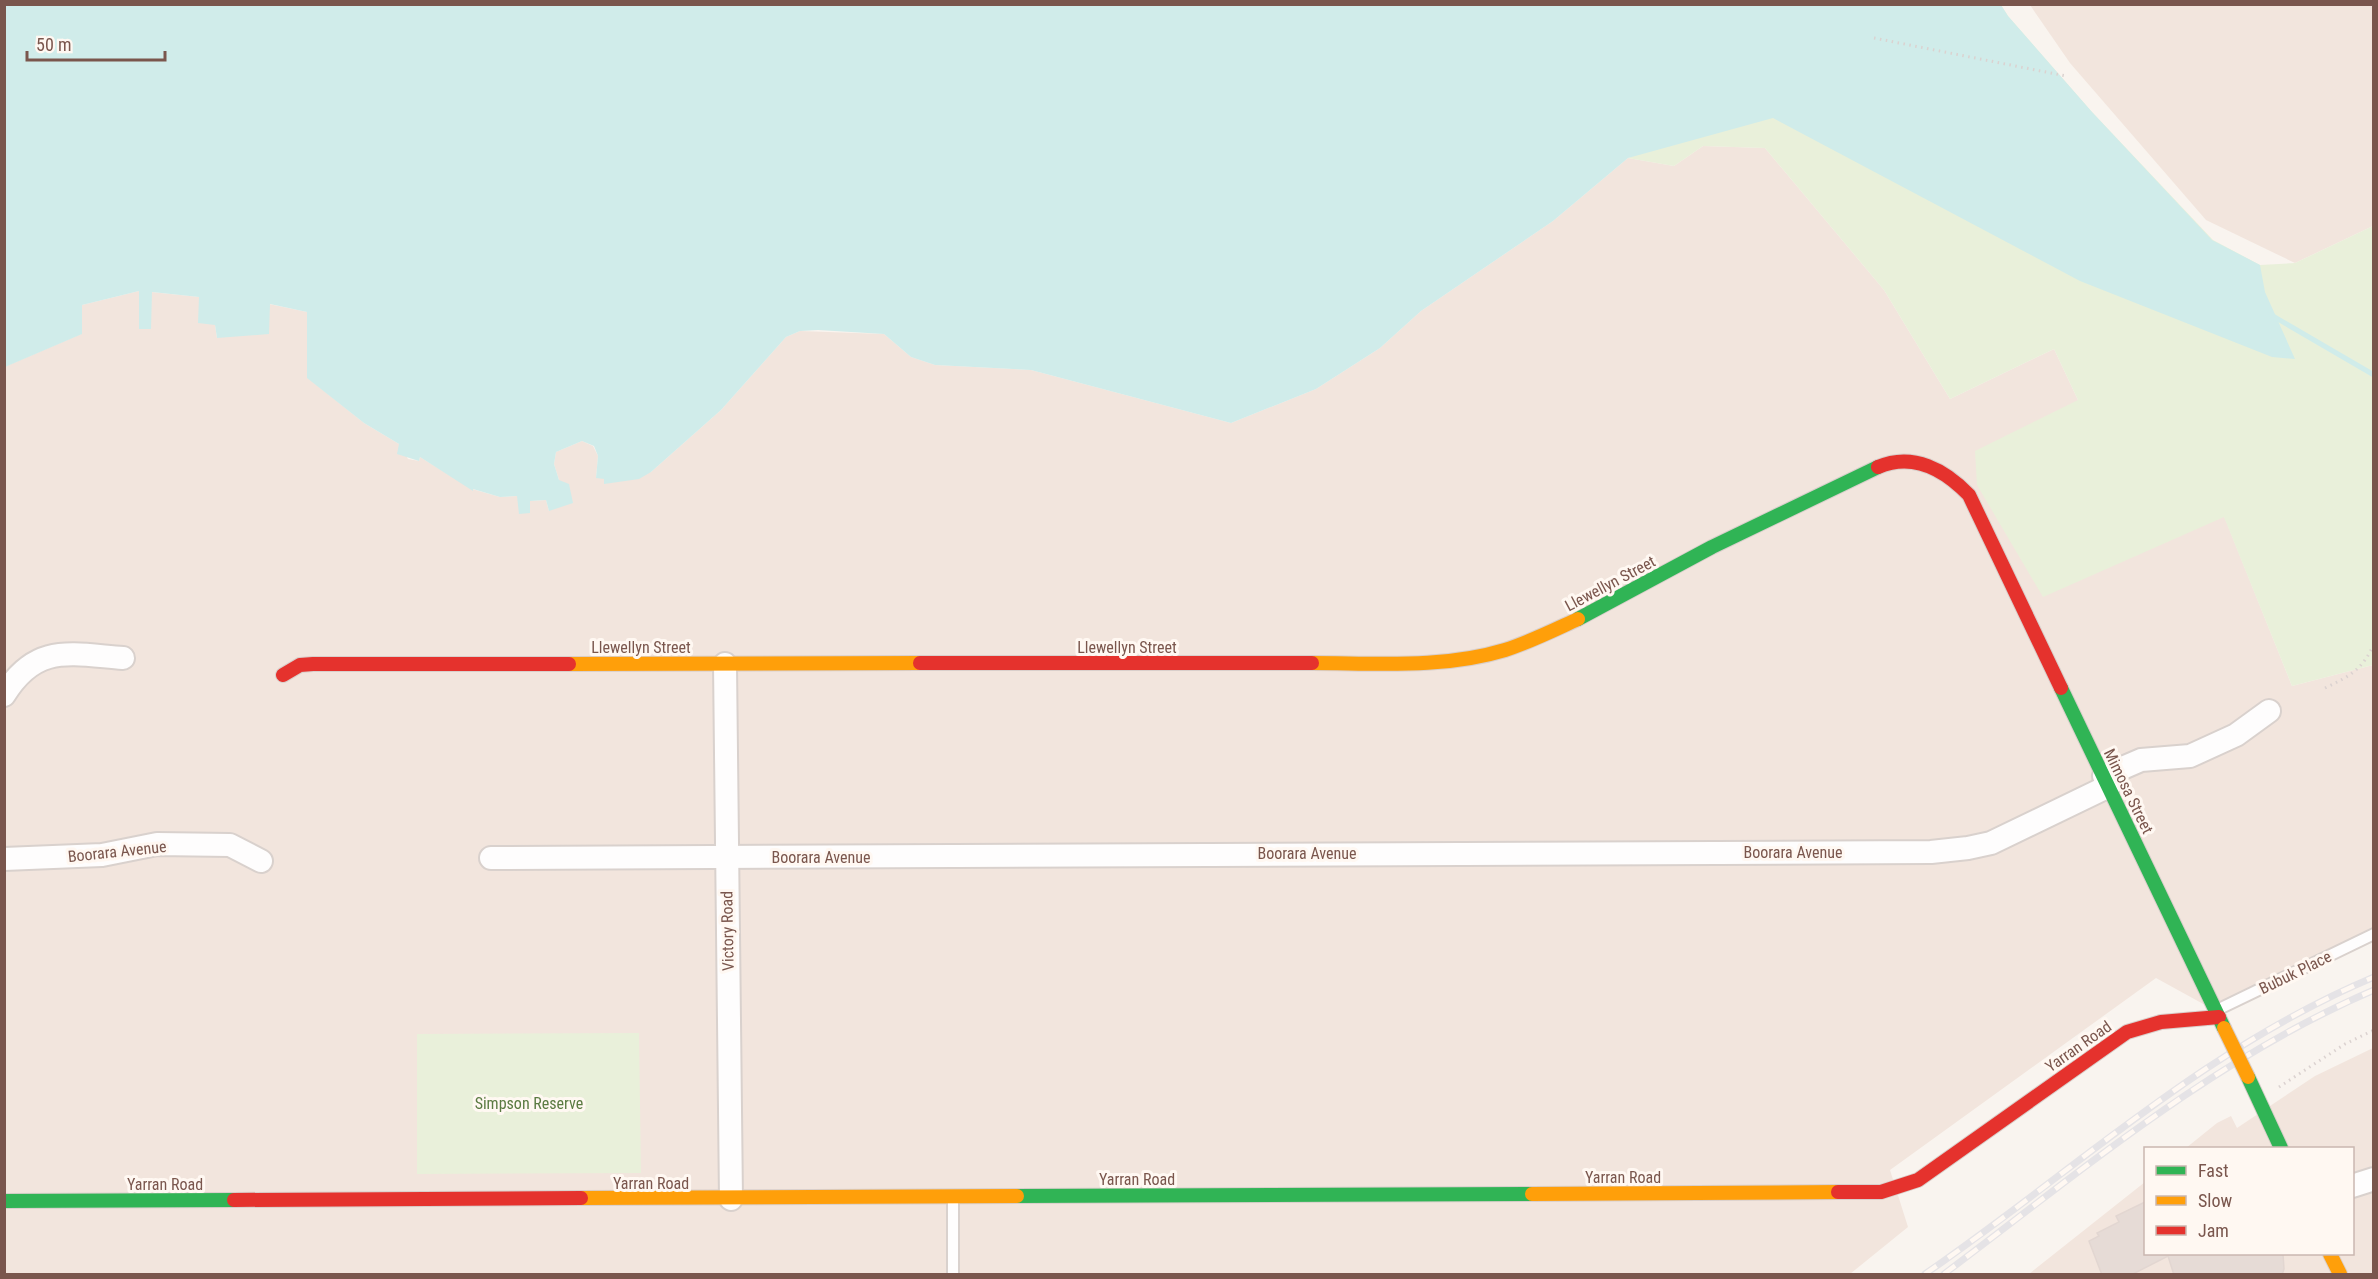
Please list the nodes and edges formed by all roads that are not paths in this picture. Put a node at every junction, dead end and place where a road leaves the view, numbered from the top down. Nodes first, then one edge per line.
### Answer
1 (1928, 465) joint
2 (123, 658) dead end
3 (725, 664) junction
4 (283, 675) dead end
5 (4, 695) edge
6 (2269, 711) dead end
7 (2107, 781) junction
8 (727, 857) junction
9 (491, 858) dead end
10 (4, 859) edge
11 (261, 861) dead end
12 (2373, 934) edge
13 (2219, 1018) junction
14 (2280, 1147) edge
15 (2373, 1179) edge
16 (2354, 1185) edge
17 (953, 1196) junction
18 (731, 1199) junction
19 (4, 1201) edge
20 (2330, 1255) edge
21 (953, 1275) edge
22 (2340, 1275) edge

1 - 3 street, Llewellyn Street
1 - 7 street, Mimosa Street
2 - 5 street
3 - 4 street, Llewellyn Street
3 - 8 street, Victory Road
6 - 7 street, Boorara Avenue
7 - 8 street, Boorara Avenue
7 - 13 street, Mimosa Street
8 - 9 street, Boorara Avenue
8 - 18 street, Victory Road
10 - 11 street, Boorara Avenue
12 - 13 lane, Bubuk Place
13 - 14 street, Mimosa Street, bridge
13 - 17 street, Yarran Road
15 - 16 street
17 - 18 street, Yarran Road
17 - 21 lane
18 - 19 street, Yarran Road
20 - 22 street

